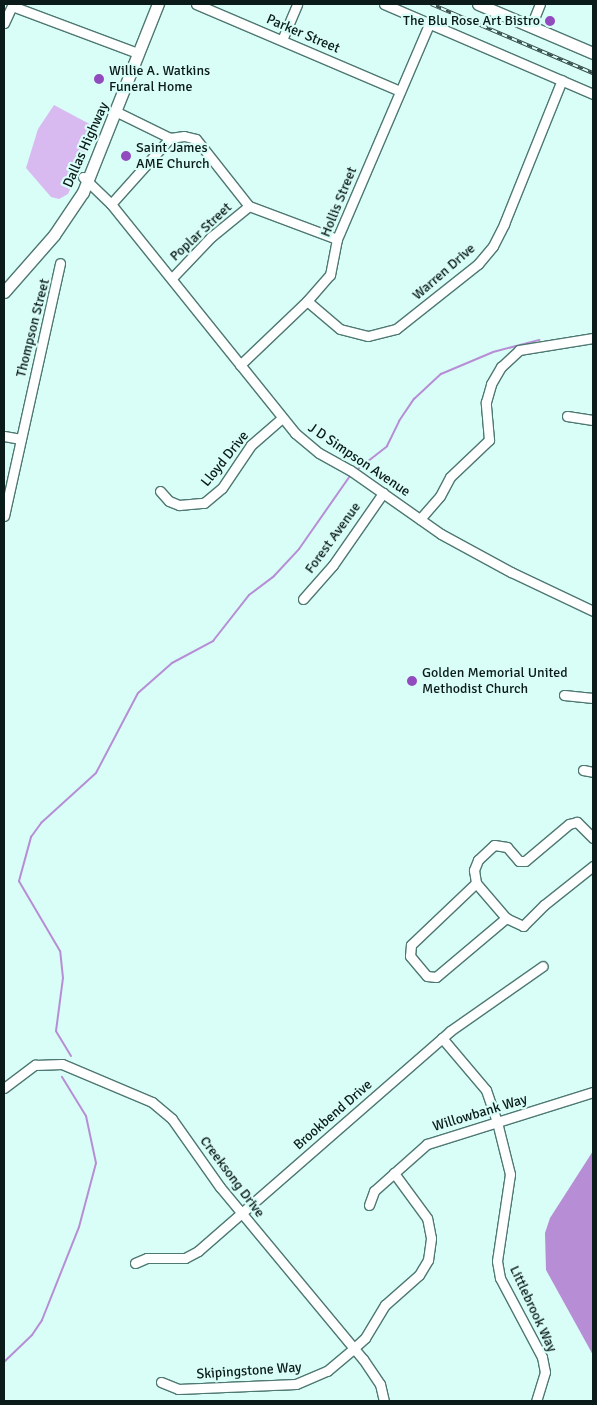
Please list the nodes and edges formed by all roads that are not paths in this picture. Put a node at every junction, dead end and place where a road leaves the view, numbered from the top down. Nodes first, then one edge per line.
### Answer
1 (158, 4) edge
2 (196, 4) edge
3 (297, 4) edge
4 (384, 4) edge
5 (478, 4) edge
6 (540, 4) edge
7 (12, 5) edge
8 (4, 23) edge
9 (429, 24) junction
10 (531, 26) junction
11 (282, 40) junction
12 (593, 53) edge
13 (138, 54) junction
14 (131, 70) junction
15 (562, 80) junction
16 (400, 91) junction
17 (593, 94) edge
18 (117, 112) junction
19 (170, 138) junction
20 (86, 179) junction
21 (111, 204) junction
22 (249, 206) junction
23 (337, 239) junction
24 (60, 263) dead end
25 (172, 278) junction
26 (4, 292) edge
27 (308, 301) junction
28 (593, 338) edge
29 (240, 365) junction
30 (567, 416) dead end
31 (282, 418) junction
32 (593, 420) edge
33 (4, 436) edge
34 (21, 439) junction
35 (160, 491) dead end
36 (383, 492) junction
37 (4, 516) edge
38 (420, 519) junction
39 (303, 598) dead end
40 (593, 611) edge
41 (564, 695) dead end
42 (593, 698) edge
43 (582, 770) dead end
44 (593, 772) edge
45 (593, 838) edge
46 (593, 866) edge
47 (476, 884) junction
48 (506, 918) junction
49 (543, 966) dead end
50 (442, 1038) junction
51 (4, 1088) edge
52 (593, 1092) edge
53 (497, 1122) junction
54 (394, 1173) junction
55 (369, 1205) dead end
56 (241, 1214) junction
57 (135, 1264) dead end
58 (354, 1348) junction
59 (161, 1382) dead end
60 (384, 1401) edge
61 (536, 1401) edge

1 - 13 main road, Dallas Highway
2 - 11 street, Parker Street
3 - 11 street
4 - 9 street
5 - 10 main road
6 - 10 street
7 - 8 street
7 - 13 street
9 - 15 street
9 - 16 street, Hollis Street
10 - 12 main road
11 - 16 street, Parker Street
13 - 14 main road, Dallas Highway
14 - 18 main road, Dallas Highway
14 - 20 main road, Dallas Highway
15 - 17 street
15 - 27 street, Warren Drive
16 - 23 street, Hollis Street
18 - 19 street
18 - 20 main road, Dallas Highway
19 - 21 street
19 - 22 street
20 - 21 street, J D Simpson Avenue
20 - 26 main road, Dallas Highway
21 - 25 street, J D Simpson Avenue
22 - 23 street
22 - 25 street, Poplar Street
23 - 27 street, Hollis Street
24 - 34 street, Thompson Street
25 - 29 street, J D Simpson Avenue
27 - 29 street, Hollis Street
28 - 38 street
29 - 31 street, J D Simpson Avenue
30 - 32 street
31 - 35 street, Lloyd Drive
31 - 36 street, J D Simpson Avenue
33 - 34 street
34 - 37 street, Thompson Street
36 - 38 street, J D Simpson Avenue
36 - 39 street, Forest Avenue
38 - 40 street, J D Simpson Avenue
41 - 42 street
43 - 44 street
45 - 47 street
46 - 48 street
47 - 48 street
47 - 48 street
49 - 50 street, Brookbend Drive
50 - 53 street, Littlebrook Way
50 - 56 street, Brookbend Drive
51 - 56 street, Creeksong Drive
52 - 53 street, Willowbank Way
53 - 54 street, Willowbank Way
53 - 61 street, Littlebrook Way
54 - 55 street, Willowbank Way
54 - 58 street, Skipingstone Way
56 - 57 street, Brookbend Drive
56 - 58 street, Creeksong Drive
58 - 59 street, Skipingstone Way
58 - 60 street, Creeksong Drive

